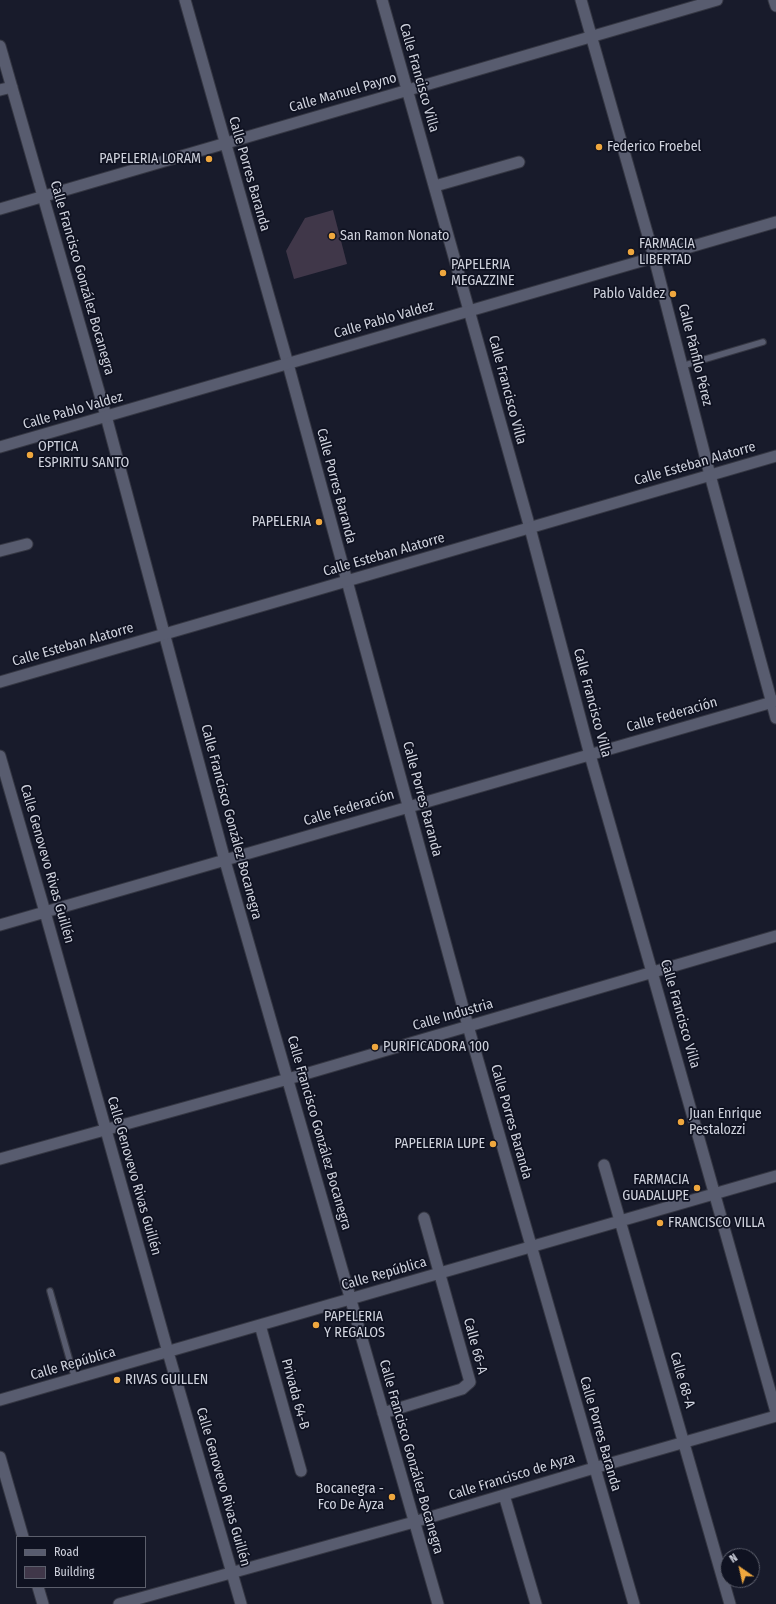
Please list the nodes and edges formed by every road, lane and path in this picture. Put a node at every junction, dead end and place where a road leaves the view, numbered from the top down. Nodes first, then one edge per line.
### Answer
1 (185, 0) edge
2 (382, 0) edge
3 (580, 0) edge
4 (717, 0) edge
5 (774, 0) edge
6 (776, 6) edge
7 (592, 37) junction
8 (0, 46) edge
9 (12, 87) junction
10 (0, 90) edge
11 (407, 90) junction
12 (225, 143) junction
13 (520, 162) dead end
14 (435, 186) junction
15 (44, 196) junction
16 (0, 209) edge
17 (776, 222) edge
18 (654, 257) junction
19 (470, 311) junction
20 (763, 342) dead end
21 (288, 364) junction
22 (682, 366) junction
23 (106, 416) junction
24 (0, 447) edge
25 (776, 456) edge
26 (710, 475) junction
27 (530, 528) junction
28 (27, 544) dead end
29 (0, 551) edge
30 (347, 582) junction
31 (164, 635) junction
32 (0, 682) edge
33 (774, 702) edge
34 (776, 718) edge
35 (590, 755) junction
36 (0, 756) edge
37 (409, 806) junction
38 (226, 861) junction
39 (45, 912) junction
40 (0, 925) edge
41 (776, 936) edge
42 (652, 972) junction
43 (468, 1026) junction
44 (288, 1080) junction
45 (106, 1131) junction
46 (0, 1159) edge
47 (604, 1165) dead end
48 (776, 1176) edge
49 (715, 1194) junction
50 (424, 1218) dead end
51 (620, 1221) junction
52 (531, 1247) junction
53 (439, 1274) junction
54 (50, 1291) dead end
55 (351, 1299) junction
56 (260, 1325) junction
57 (168, 1352) junction
58 (75, 1379) junction
59 (0, 1400) edge
60 (776, 1412) edge
61 (383, 1413) junction
62 (776, 1416) edge
63 (684, 1442) junction
64 (0, 1457) edge
65 (594, 1468) junction
66 (301, 1471) dead end
67 (504, 1495) junction
68 (414, 1522) junction
69 (23, 1536) edge
70 (232, 1572) junction
71 (38, 1588) edge
72 (43, 1604) edge
73 (118, 1604) edge
74 (241, 1604) edge
75 (438, 1604) edge
76 (536, 1604) edge
77 (634, 1604) edge
78 (730, 1604) edge

1 - 12 street, Calle Porres Baranda
2 - 11 street, Calle Francisco Villa
3 - 7 street, Calle Pánfilo Pérez
4 - 7 street, Calle Manuel Payno
5 - 6 street
7 - 11 street, Calle Manuel Payno
7 - 18 street, Calle Pánfilo Pérez
8 - 9 street, Calle Francisco González Bocanegra
9 - 10 street
9 - 15 street, Calle Francisco González Bocanegra
11 - 12 street, Calle Manuel Payno
11 - 14 street, Calle Francisco Villa
12 - 15 street, Calle Manuel Payno
12 - 21 street, Calle Porres Baranda
13 - 14 street
14 - 19 street, Calle Francisco Villa
15 - 16 street, Calle Manuel Payno
15 - 23 street, Calle Francisco González Bocanegra
17 - 18 street, Calle Pablo Valdez
18 - 19 street, Calle Pablo Valdez
18 - 22 street, Calle Pánfilo Pérez
19 - 21 street, Calle Pablo Valdez
19 - 27 street, Calle Francisco Villa
20 - 22 lane
21 - 23 street, Calle Pablo Valdez
21 - 30 street, Calle Porres Baranda
22 - 26 street, Calle Pánfilo Pérez
23 - 24 street, Calle Pablo Valdez
23 - 31 street, Calle Francisco González Bocanegra
25 - 26 street, Calle Esteban Alatorre
26 - 27 street, Calle Esteban Alatorre
26 - 33 street, Calle Pánfilo Pérez
27 - 30 street, Calle Esteban Alatorre
27 - 35 street, Calle Francisco Villa
28 - 29 street
30 - 31 street, Calle Esteban Alatorre
30 - 37 street, Calle Porres Baranda
31 - 32 street, Calle Esteban Alatorre
31 - 38 street, Calle Francisco González Bocanegra
33 - 34 street, Calle Pánfilo Pérez
33 - 35 street, Calle Federación
35 - 37 street, Calle Federación
35 - 42 street, Calle Francisco Villa
36 - 39 street, Calle Genovevo Rivas Guillén
37 - 38 street, Calle Federación
37 - 43 street, Calle Porres Baranda
38 - 39 street, Calle Federación
38 - 44 street, Calle Francisco González Bocanegra
39 - 40 street, Calle Federación
39 - 45 street, Calle Genovevo Rivas Guillén
41 - 42 street, Calle Industria
42 - 43 street, Calle Industria
42 - 49 street, Calle Francisco Villa
43 - 44 street, Calle Industria
43 - 52 street, Calle Porres Baranda
44 - 45 street, Calle Industria
44 - 55 street, Calle Francisco González Bocanegra
45 - 46 street, Calle Industria
45 - 57 street, Calle Genovevo Rivas Guillén
47 - 51 street, Calle 68-A
48 - 49 street, Calle República
49 - 51 street, Calle República
49 - 60 street, Calle Francisco Villa
50 - 53 street
51 - 52 street, Calle República
51 - 63 street, Calle 68-A
52 - 53 street, Calle República
52 - 65 street, Calle Porres Baranda
53 - 55 street, Calle República
53 - 61 street, Calle 66-A
54 - 58 lane
55 - 56 street, Calle República
55 - 61 street, Calle Francisco González Bocanegra
56 - 57 street, Calle República
56 - 66 street, Privada 64-B
57 - 58 street, Calle República
57 - 70 street, Calle Genovevo Rivas Guillén
58 - 59 street, Calle República
61 - 68 street, Calle Francisco González Bocanegra
62 - 63 street, Calle Francisco de Ayza
63 - 65 street, Calle Francisco de Ayza
63 - 78 street, Calle 68-A
64 - 69 street
65 - 67 street, Calle Francisco de Ayza
65 - 77 street, Calle Porres Baranda
67 - 68 street, Calle Francisco de Ayza
67 - 76 street
68 - 70 street, Calle Francisco de Ayza
68 - 75 street, Calle Francisco González Bocanegra
70 - 73 street, Calle Francisco de Ayza
70 - 74 street, Calle Genovevo Rivas Guillén
71 - 72 street

